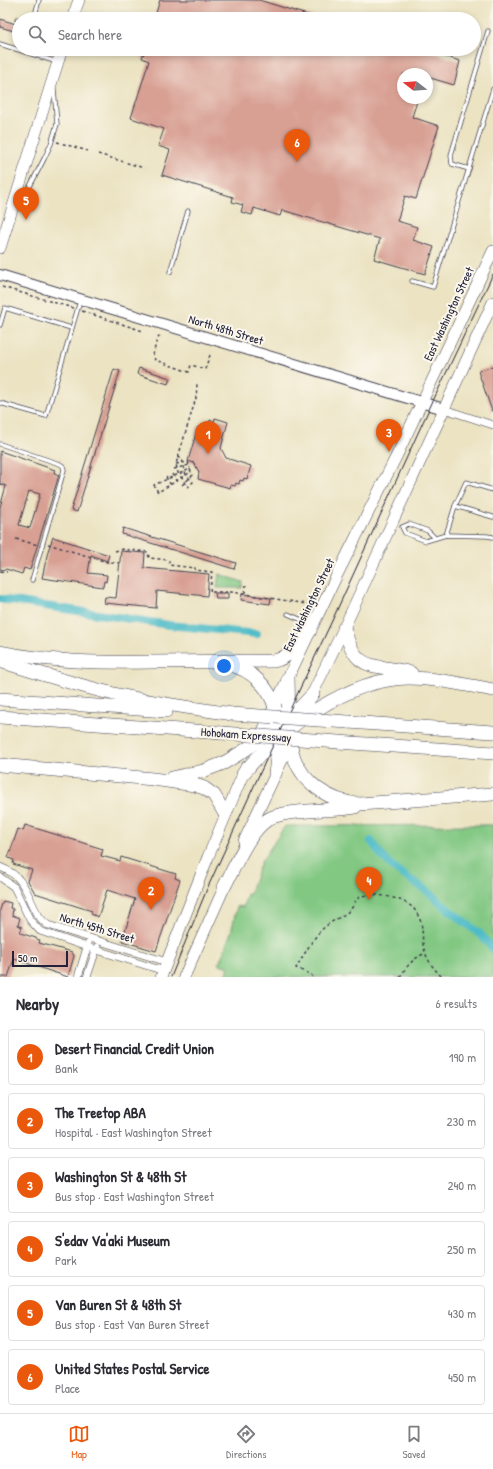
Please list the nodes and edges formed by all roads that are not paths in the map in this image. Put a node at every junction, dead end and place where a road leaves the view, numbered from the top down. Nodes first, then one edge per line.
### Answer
1 (39, 0) edge
2 (79, 0) edge
3 (36, 12) edge
4 (75, 12) edge
5 (488, 31) dead end
6 (0, 44) edge
7 (12, 48) edge
8 (481, 54) edge
9 (39, 56) edge
10 (60, 56) edge
11 (481, 56) edge
12 (58, 62) junction
13 (53, 78) junction
14 (493, 89) edge
15 (469, 169) junction
16 (14, 204) junction
17 (188, 211) dead end
18 (0, 248) edge
19 (493, 251) edge
20 (170, 272) dead end
21 (0, 275) edge
22 (412, 281) dead end
23 (80, 300) junction
24 (493, 302) edge
25 (0, 325) edge
26 (71, 328) junction
27 (422, 402) junction
28 (0, 403) edge
29 (444, 409) junction
30 (493, 425) edge
31 (0, 444) edge
32 (493, 490) edge
33 (454, 506) junction
34 (493, 517) edge
35 (397, 525) junction
36 (418, 527) junction
37 (446, 535) junction
38 (415, 537) junction
39 (493, 537) edge
40 (435, 538) junction
41 (32, 580) dead end
42 (288, 614) dead end
43 (312, 628) junction
44 (344, 628) junction
45 (0, 652) edge
46 (0, 661) edge
47 (220, 662) junction
48 (288, 678) junction
49 (430, 679) junction
50 (493, 690) edge
51 (313, 694) joint
52 (0, 699) edge
53 (276, 705) junction
54 (232, 714) junction
55 (0, 717) edge
56 (288, 729) junction
57 (493, 732) edge
58 (258, 740) junction
59 (493, 753) edge
60 (0, 765) edge
61 (243, 774) junction
62 (275, 774) joint
63 (153, 779) junction
64 (493, 794) edge
65 (372, 803) junction
66 (225, 814) junction
67 (0, 867) edge
68 (0, 877) edge
69 (224, 888) junction
70 (90, 938) junction
71 (99, 941) junction
72 (87, 947) junction
73 (96, 950) junction
74 (164, 970) edge
75 (78, 977) edge
76 (87, 977) edge
77 (184, 977) edge

1 - 3 lane
2 - 4 main road
5 - 8 lane
6 - 7 lane
9 - 12 lane
10 - 12 main road
11 - 15 lane
12 - 13 main road
13 - 16 main road
13 - 16 lane
14 - 15 lane
15 - 22 lane
16 - 18 main road
17 - 20 lane
19 - 27 main road, East Washington Street
21 - 23 street, North 48th Street
23 - 26 lane
23 - 27 street, North 48th Street
24 - 29 main road
25 - 26 lane
26 - 28 lane
27 - 29 street, North 48th Street
27 - 43 main road, East Washington Street
29 - 30 street
29 - 35 main road
31 - 41 lane
32 - 33 lane
33 - 34 lane
33 - 37 lane
35 - 36 lane
35 - 38 lane
35 - 44 main road
36 - 38 lane
36 - 40 lane
37 - 39 lane
37 - 40 lane
38 - 40 lane
42 - 43 lane
43 - 47 highway
43 - 48 main road, East Washington Street
44 - 49 highway
44 - 51 main road
45 - 47 highway
46 - 54 highway
47 - 53 highway
48 - 53 main road, East Washington Street
48 - 56 highway
49 - 50 highway
49 - 56 highway
51 - 56 highway
52 - 54 highway, Hohokam Expressway
53 - 56 highway
53 - 58 main road, East Washington Street
54 - 57 highway, Hohokam Expressway, bridge
55 - 59 highway, Hohokam Expressway, bridge
56 - 58 highway
56 - 61 highway
56 - 62 highway
56 - 65 highway
58 - 61 main road, East Washington Street
58 - 63 highway
60 - 63 highway
61 - 66 main road, East Washington Street
62 - 69 main road
63 - 66 highway
64 - 65 highway
65 - 69 highway
66 - 74 main road, East Washington Street
67 - 70 street, North 45th Street
68 - 72 street, North 45th Street
69 - 77 main road
70 - 71 street, North 45th Street
70 - 72 street
71 - 73 street
71 - 74 street, North 45th Street
72 - 73 street, North 45th Street
72 - 75 street
73 - 74 street, North 45th Street
73 - 76 street

